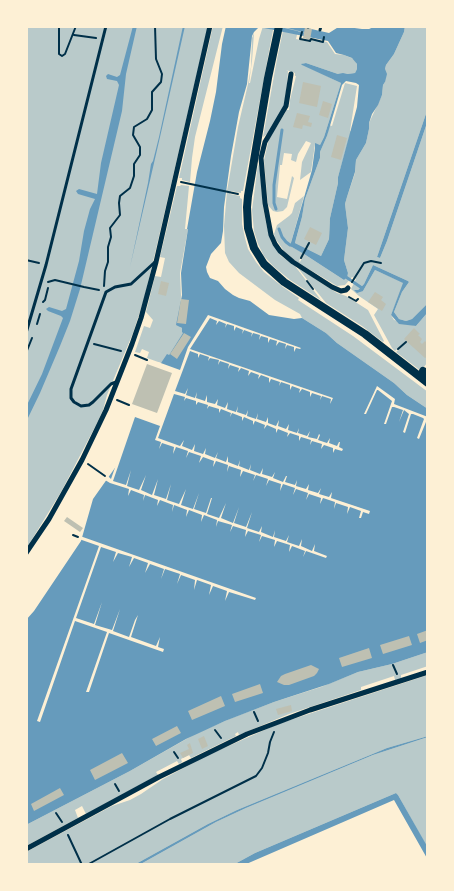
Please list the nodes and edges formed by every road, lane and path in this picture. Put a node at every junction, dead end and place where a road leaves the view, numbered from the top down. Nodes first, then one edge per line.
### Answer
1 (59, 26) edge
2 (76, 26) edge
3 (106, 26) edge
4 (155, 26) edge
5 (210, 26) edge
6 (279, 26) edge
7 (303, 26) edge
8 (73, 34) junction
9 (97, 38) dead end
10 (323, 42) dead end
11 (291, 74) dead end
12 (259, 151) junction
13 (182, 182) dead end
14 (240, 194) dead end
15 (309, 243) dead end
16 (303, 253) dead end
17 (26, 260) edge
18 (156, 262) junction
19 (40, 263) dead end
20 (381, 263) dead end
21 (306, 281) dead end
22 (47, 282) dead end
23 (348, 288) joint
24 (325, 308) junction
25 (26, 333) edge
26 (88, 342) junction
27 (406, 342) dead end
28 (396, 351) dead end
29 (129, 352) junction
30 (147, 360) dead end
31 (117, 382) junction
32 (428, 383) edge
33 (110, 397) junction
34 (129, 405) dead end
35 (82, 460) junction
36 (105, 476) dead end
37 (73, 535) dead end
38 (78, 537) dead end
39 (26, 553) edge
40 (428, 672) edge
41 (283, 720) junction
42 (65, 828) junction
43 (26, 849) edge
44 (82, 865) edge
45 (87, 865) edge

1 - 8 path
2 - 8 path
3 - 25 lane
4 - 22 path
5 - 18 street
6 - 12 street
7 - 10 path
8 - 9 path
11 - 12 street
12 - 23 street
12 - 24 street
13 - 14 path
15 - 16 path
17 - 19 path
18 - 26 lane
18 - 29 street
20 - 23 path
21 - 24 path
24 - 32 street
26 - 29 path
26 - 31 lane
27 - 28 path
29 - 30 path
29 - 31 street
31 - 33 street
33 - 34 path
33 - 35 street
35 - 36 path
35 - 39 street
37 - 38 path
40 - 41 street
41 - 42 street
41 - 45 path
42 - 43 street
42 - 44 path

